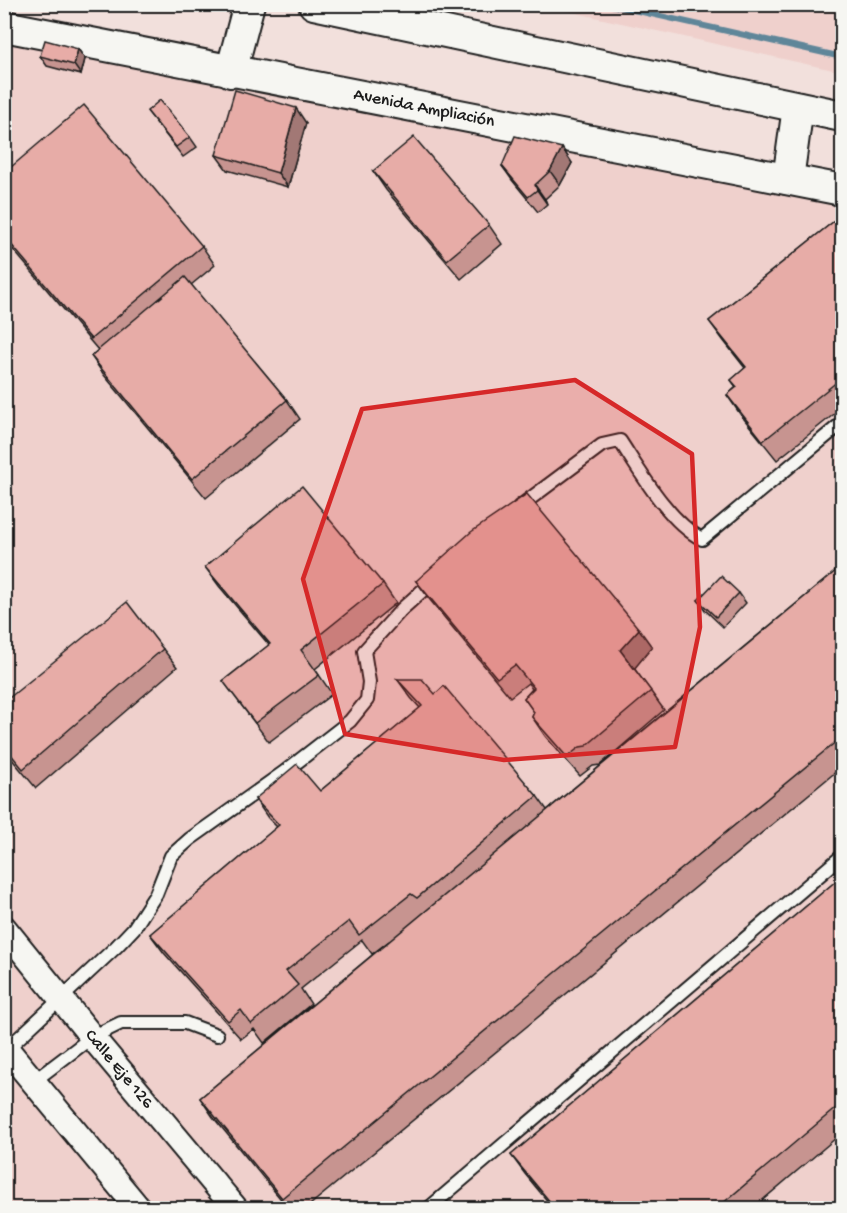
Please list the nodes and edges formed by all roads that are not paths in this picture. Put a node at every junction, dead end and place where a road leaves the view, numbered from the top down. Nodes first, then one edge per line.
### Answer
1 (249, 4) edge
2 (314, 4) edge
3 (4, 26) edge
4 (231, 72) junction
5 (798, 107) junction
6 (843, 116) edge
7 (788, 179) junction
8 (843, 190) edge
9 (843, 423) edge
10 (508, 514) edge
11 (446, 569) edge
12 (843, 856) edge
13 (4, 928) edge
14 (61, 997) junction
15 (217, 1035) dead end
16 (92, 1037) junction
17 (6, 1047) edge
18 (34, 1082) junction
19 (138, 1209) edge
20 (235, 1209) edge
21 (429, 1209) edge

1 - 4 street
2 - 5 street
3 - 4 street, Avenida Ampliación
4 - 7 street, Avenida Ampliación
5 - 6 street
5 - 7 street
7 - 8 street, Avenida Ampliación
9 - 10 lane
11 - 14 lane
12 - 21 lane
13 - 14 street, Calle Eje 126
14 - 16 street, Calle Eje 126
14 - 17 lane
15 - 16 lane
16 - 18 lane
16 - 20 street, Calle Eje 126
17 - 18 street
18 - 19 street

